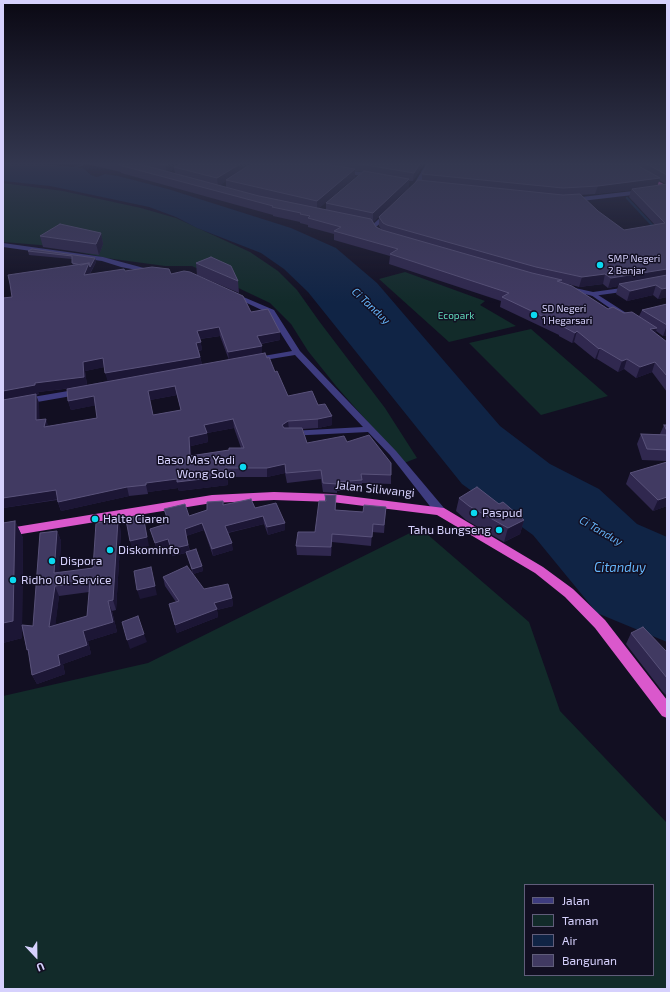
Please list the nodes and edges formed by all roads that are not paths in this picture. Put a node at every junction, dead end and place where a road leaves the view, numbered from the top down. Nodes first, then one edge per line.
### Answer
1 (391, 210) edge
2 (379, 234) edge
3 (3, 245) edge
4 (162, 273) edge
5 (563, 287) edge
6 (639, 287) edge
7 (226, 290) edge
8 (594, 294) junction
9 (635, 321) edge
10 (297, 352) junction
11 (242, 362) edge
12 (88, 390) edge
13 (3, 405) edge
14 (371, 429) junction
15 (288, 434) edge
16 (440, 511) junction
17 (3, 533) edge
18 (667, 711) edge

1 - 2 street
3 - 4 street
5 - 8 street
6 - 8 street
7 - 10 street
8 - 9 street
10 - 11 street
10 - 14 street
12 - 13 street
14 - 15 street
14 - 16 street
16 - 17 highway, Jalan Siliwangi
16 - 18 highway, Jalan Siliwangi

